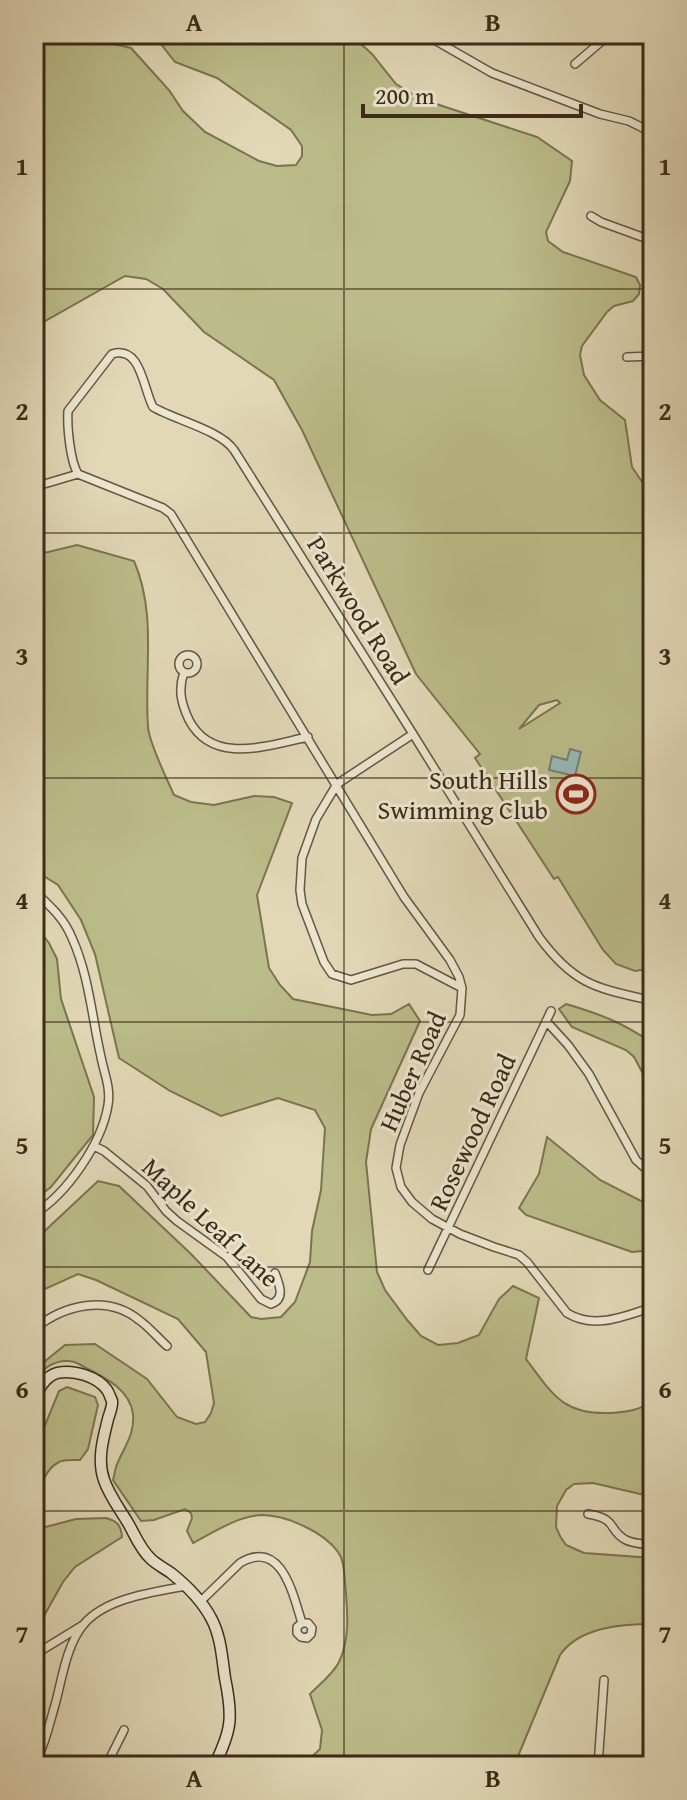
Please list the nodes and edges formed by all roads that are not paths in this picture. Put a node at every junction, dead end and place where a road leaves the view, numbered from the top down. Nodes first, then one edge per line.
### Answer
1 (424, 34) edge
2 (610, 34) edge
3 (575, 64) dead end
4 (653, 133) edge
5 (591, 216) dead end
6 (653, 241) edge
7 (653, 356) edge
8 (627, 357) dead end
9 (78, 474) junction
10 (34, 487) edge
11 (184, 672) dead end
12 (413, 734) junction
13 (308, 737) junction
14 (337, 784) junction
15 (34, 891) edge
16 (462, 988) junction
17 (653, 1001) edge
18 (551, 1011) dead end
19 (546, 1021) junction
20 (94, 1146) junction
21 (653, 1170) edge
22 (34, 1214) edge
23 (449, 1228) junction
24 (428, 1270) dead end
25 (275, 1273) dead end
26 (653, 1307) edge
27 (34, 1329) edge
28 (167, 1346) dead end
29 (34, 1399) edge
30 (588, 1514) dead end
31 (653, 1545) edge
32 (186, 1586) junction
33 (200, 1602) junction
34 (85, 1623) junction
35 (302, 1623) dead end
36 (34, 1655) edge
37 (604, 1680) dead end
38 (124, 1730) dead end
39 (34, 1763) edge
40 (106, 1766) edge
41 (214, 1766) edge
42 (598, 1766) edge

1 - 4 street
2 - 3 street
5 - 6 street
7 - 8 street
9 - 10 street
9 - 12 street, Parkwood Road
9 - 13 street, Huber Road
11 - 13 street
12 - 14 street
12 - 17 street, Parkwood Road
13 - 14 street, Huber Road
14 - 16 street, Huber Road
14 - 16 street
15 - 20 street
16 - 23 street, Huber Road
18 - 19 street, Rosewood Road
19 - 21 street
19 - 23 street, Rosewood Road
20 - 22 street
20 - 25 street, Maple Leaf Lane
23 - 24 street, Rosewood Road
23 - 26 street, Huber Road
27 - 28 street
29 - 32 street
30 - 31 street
32 - 33 street
32 - 34 street
33 - 35 street
33 - 41 street
34 - 36 street
34 - 39 street
37 - 42 street
38 - 40 street

